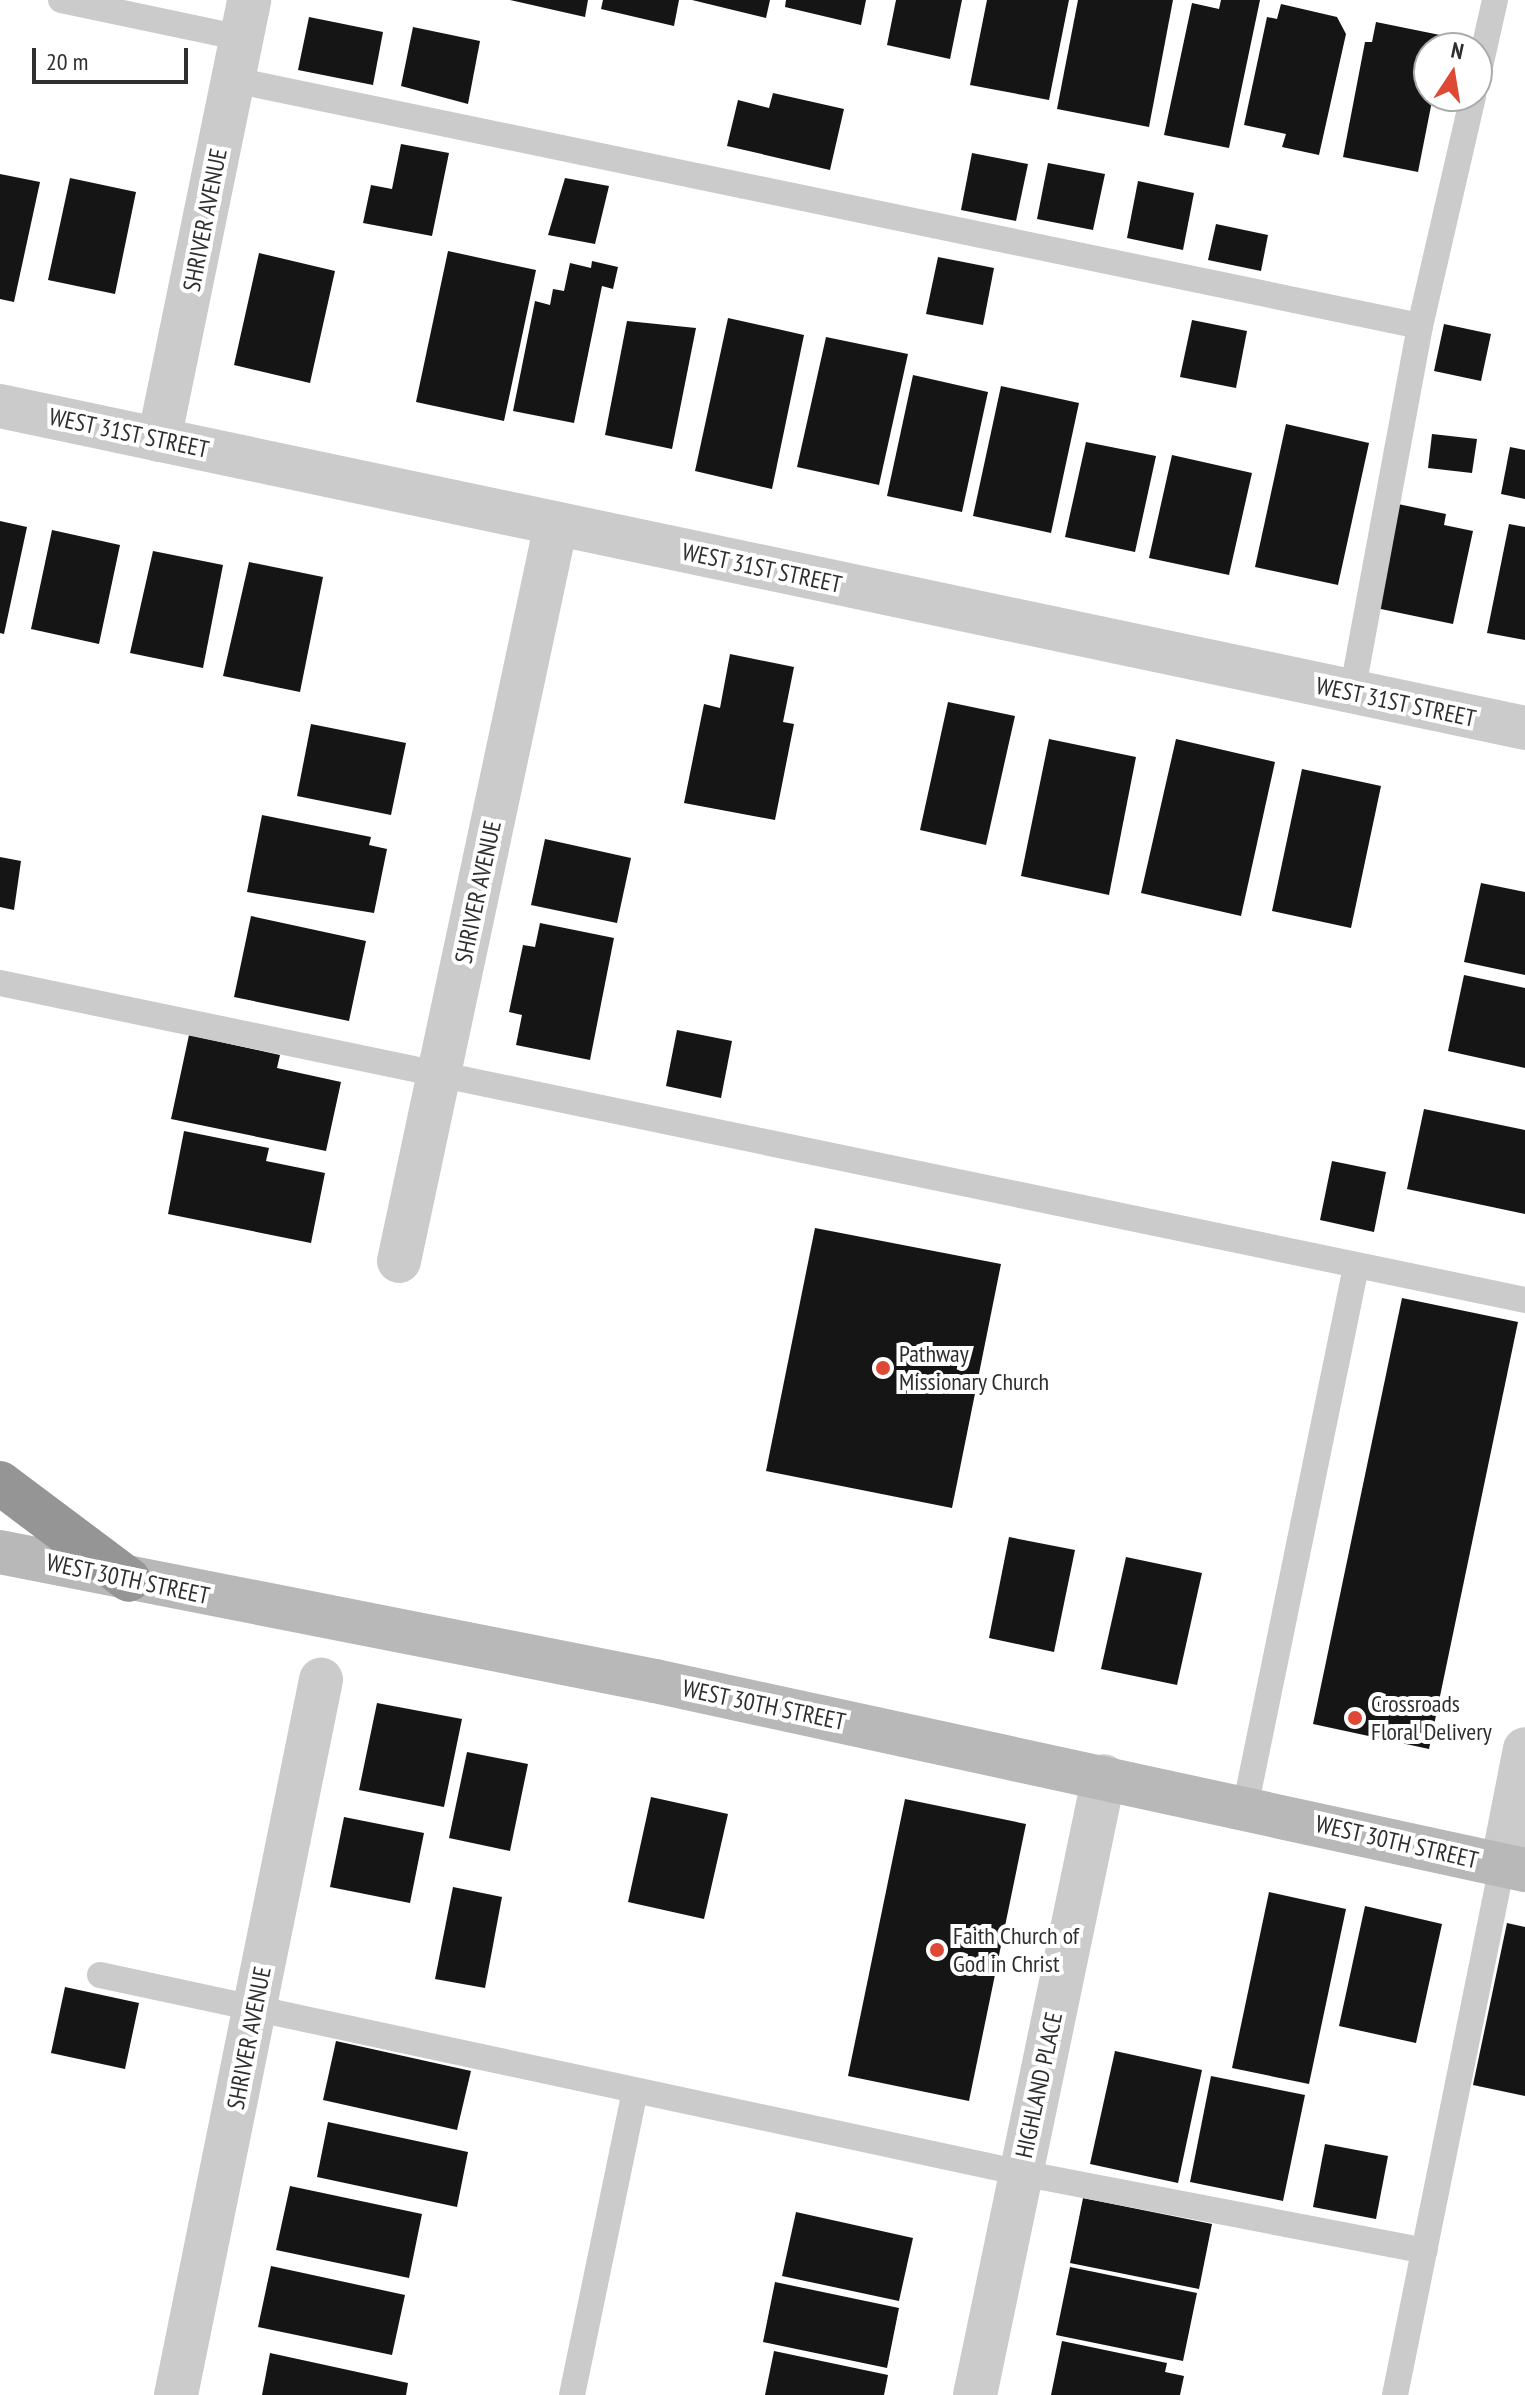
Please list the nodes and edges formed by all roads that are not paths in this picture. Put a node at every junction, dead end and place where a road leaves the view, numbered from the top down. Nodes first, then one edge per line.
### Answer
1 (61, 0) edge
2 (1495, 0) edge
3 (246, 19) edge
4 (1488, 32) edge
5 (234, 80) junction
6 (1469, 112) edge
7 (1420, 326) junction
8 (0, 406) edge
9 (159, 440) junction
10 (556, 524) junction
11 (1352, 693) junction
12 (1525, 728) edge
13 (0, 983) edge
14 (439, 1074) junction
15 (399, 1261) dead end
16 (1356, 1267) junction
17 (1525, 1300) edge
18 (0, 1483) edge
19 (0, 1552) edge
20 (129, 1580) junction
21 (321, 1680) dead end
22 (1525, 1749) edge
23 (1104, 1776) junction
24 (1245, 1808) junction
25 (1513, 1868) edge
26 (100, 1975) dead end
27 (254, 2009) junction
28 (635, 2090) junction
29 (1021, 2173) junction
30 (1425, 2251) junction
31 (176, 2395) edge
32 (572, 2395) edge
33 (975, 2395) edge
34 (1395, 2395) edge

1 - 3 lane
2 - 4 lane
3 - 5 street, SHRIVER AVENUE
5 - 7 lane
5 - 9 street, SHRIVER AVENUE
6 - 7 lane
7 - 11 lane
8 - 9 street, WEST 31ST STREET
9 - 10 street, WEST 31ST STREET
10 - 11 street, WEST 31ST STREET
10 - 14 street, SHRIVER AVENUE
11 - 12 street, WEST 31ST STREET
13 - 14 lane
14 - 15 street, SHRIVER AVENUE
14 - 16 lane
16 - 17 lane
16 - 24 lane
18 - 20 highway
19 - 20 main road, WEST 30TH STREET
20 - 23 main road, WEST 30TH STREET
21 - 27 street, SHRIVER AVENUE
22 - 25 street
23 - 24 main road, WEST 30TH STREET
23 - 29 street, HIGHLAND PLACE
24 - 25 main road, WEST 30TH STREET
25 - 30 lane
26 - 27 lane
27 - 28 lane
27 - 31 street, SHRIVER AVENUE
28 - 29 lane
28 - 32 lane
29 - 30 lane
29 - 33 street, HIGHLAND PLACE
30 - 34 lane

